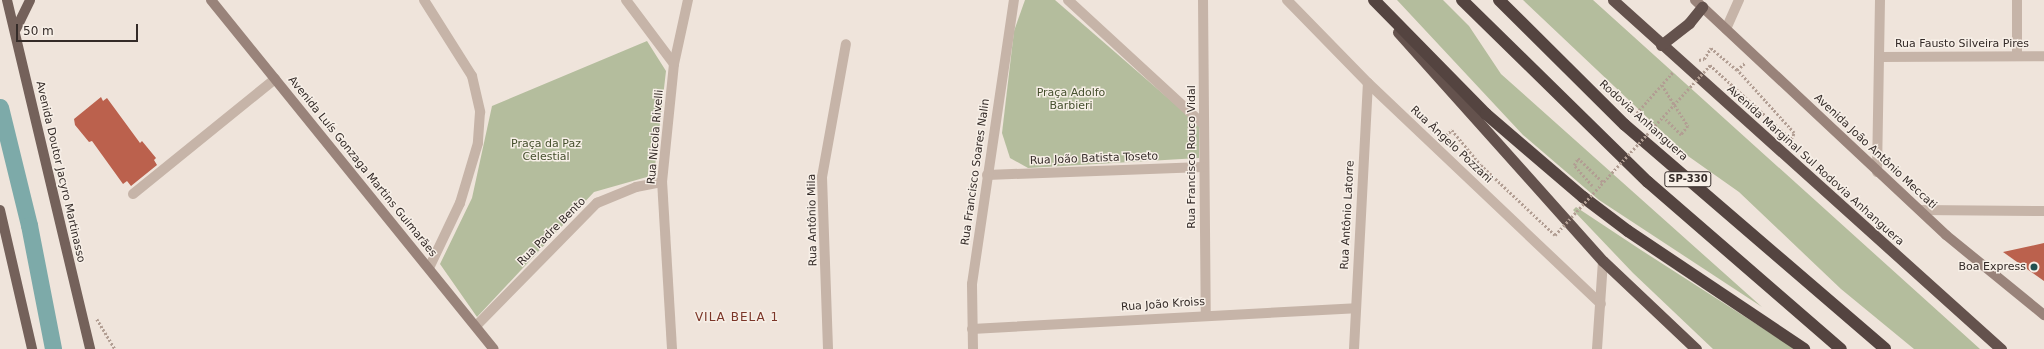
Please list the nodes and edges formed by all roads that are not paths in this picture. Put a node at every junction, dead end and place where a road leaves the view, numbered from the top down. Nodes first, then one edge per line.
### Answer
1 (7, 0) edge
2 (30, 0) edge
3 (211, 0) edge
4 (424, 0) edge
5 (626, 0) edge
6 (688, 0) edge
7 (1014, 0) edge
8 (1068, 0) edge
9 (1203, 0) edge
10 (1287, 0) edge
11 (1373, 0) edge
12 (1462, 0) edge
13 (1499, 0) edge
14 (1613, 0) edge
15 (1739, 0) edge
16 (1880, 0) edge
17 (2017, 0) edge
18 (1699, 3) edge
19 (1726, 29) junction
20 (16, 31) junction
21 (846, 44) dead end
22 (1661, 45) junction
23 (2017, 55) junction
24 (2044, 56) edge
25 (1880, 57) junction
26 (674, 64) junction
27 (275, 79) junction
28 (1368, 83) junction
29 (1203, 124) junction
30 (1203, 167) junction
31 (1877, 172) junction
32 (987, 175) junction
33 (662, 182) junction
34 (133, 194) dead end
35 (0, 210) edge
36 (1920, 210) junction
37 (2044, 210) edge
38 (1603, 261) junction
39 (430, 268) junction
40 (1601, 304) junction
41 (1355, 308) junction
42 (1206, 314) junction
43 (2044, 315) edge
44 (476, 326) junction
45 (972, 329) junction
46 (32, 349) edge
47 (90, 349) edge
48 (494, 349) edge
49 (672, 349) edge
50 (828, 349) edge
51 (973, 349) edge
52 (1354, 349) edge
53 (1597, 349) edge
54 (1696, 349) edge
55 (1804, 349) edge
56 (1841, 349) edge
57 (1885, 349) edge
58 (2001, 349) edge

1 - 20 main road, Avenida Doutor Jacyro Martinasso
2 - 20 main road
3 - 27 main road, Avenida Luís Gonzaga Martins Guimarães
4 - 39 street
5 - 26 street
6 - 26 street, Rua Nicola Rivelli
7 - 32 street, Rua Francisco Soares Nalin
8 - 29 street
9 - 29 street, Rua Francisco Rouco Vidal
10 - 28 street, Rua Ângelo Pozzani
11 - 38 highway
11 - 55 highway
12 - 56 highway, SP-330
13 - 57 highway, Rodovia Anhanguera / SP-330
14 - 22 highway, Avenida Marginal Sul Rodovia Anhanguera
15 - 19 street
16 - 25 street
17 - 23 street
18 - 19 main road, Avenida João Antônio Meccati
18 - 22 highway
19 - 31 main road, Avenida João Antônio Meccati
20 - 47 main road, Avenida Doutor Jacyro Martinasso
21 - 50 street, Rua Antônio Mila
22 - 58 highway, Avenida Marginal Sul Rodovia Anhanguera
23 - 24 street, Rua Fausto Silveira Pires
23 - 25 street, Rua Fausto Silveira Pires
25 - 31 street
26 - 33 street, Rua Nicola Rivelli
27 - 34 street
27 - 39 main road, Avenida Luís Gonzaga Martins Guimarães
28 - 40 street, Rua Ângelo Pozzani
28 - 41 street, Rua Antônio Latorre
29 - 30 street, Rua Francisco Rouco Vidal
30 - 32 street, Rua João Batista Toseto
30 - 42 street, Rua Francisco Rouco Vidal
31 - 36 main road, Avenida João Antônio Meccati
32 - 45 street, Rua Francisco Soares Nalin
33 - 44 street, Rua Padre Bento
33 - 49 street, Rua Nicola Rivelli
35 - 46 main road
36 - 37 street
36 - 43 main road, Avenida João Antônio Meccati
38 - 40 street
38 - 54 highway
39 - 44 main road, Avenida Luís Gonzaga Martins Guimarães
40 - 53 street
41 - 42 street, Rua João Kroiss
41 - 52 street, Rua Antônio Latorre
42 - 45 street, Rua João Kroiss
44 - 48 main road, Avenida Luís Gonzaga Martins Guimarães
45 - 51 street, Rua Francisco Soares Nalin

